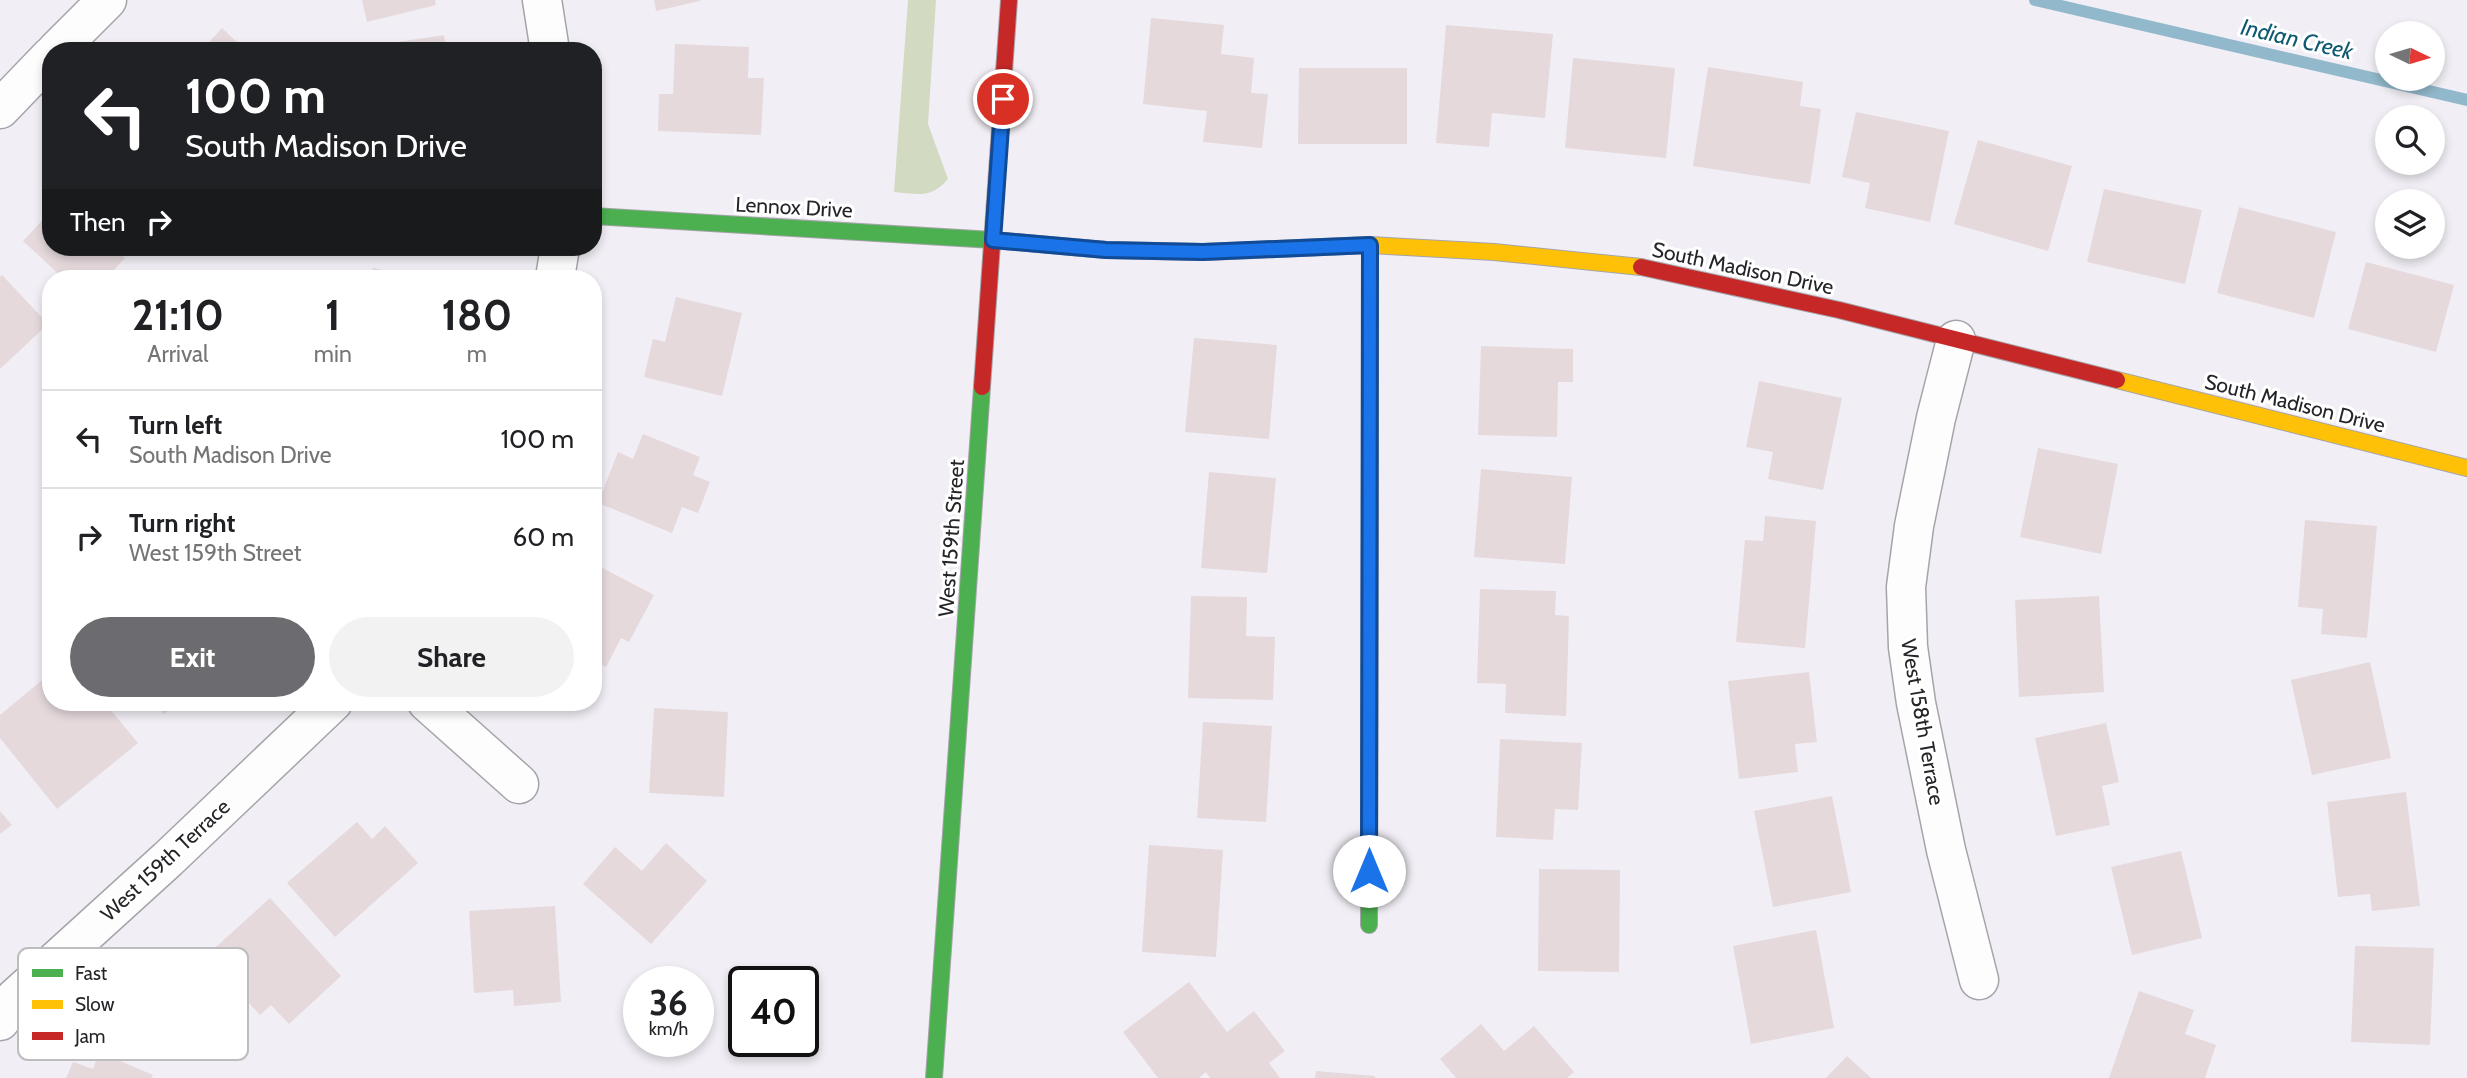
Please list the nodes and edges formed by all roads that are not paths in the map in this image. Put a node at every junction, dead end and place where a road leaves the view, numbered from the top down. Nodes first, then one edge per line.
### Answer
1 (107, 0) edge
2 (542, 0) edge
3 (1009, 0) edge
4 (65, 42) edge
5 (549, 42) edge
6 (42, 65) edge
7 (0, 109) edge
8 (602, 217) edge
9 (993, 240) junction
10 (1370, 245) junction
11 (1956, 340) junction
12 (2467, 468) edge
13 (323, 711) edge
14 (438, 711) edge
15 (519, 784) dead end
16 (1369, 925) dead end
17 (70, 948) edge
18 (1979, 980) dead end
19 (18, 995) edge
20 (0, 1021) edge
21 (934, 1078) edge

1 - 4 street
2 - 5 street
3 - 9 street, West 159th Street
6 - 7 street
8 - 9 street, Lennox Drive
9 - 10 street, South Madison Drive
9 - 21 street, West 159th Street
10 - 11 street, South Madison Drive
10 - 16 street
11 - 12 street, South Madison Drive
11 - 18 street, West 158th Terrace
13 - 17 street, West 159th Terrace
14 - 15 street
19 - 20 street, West 159th Terrace

